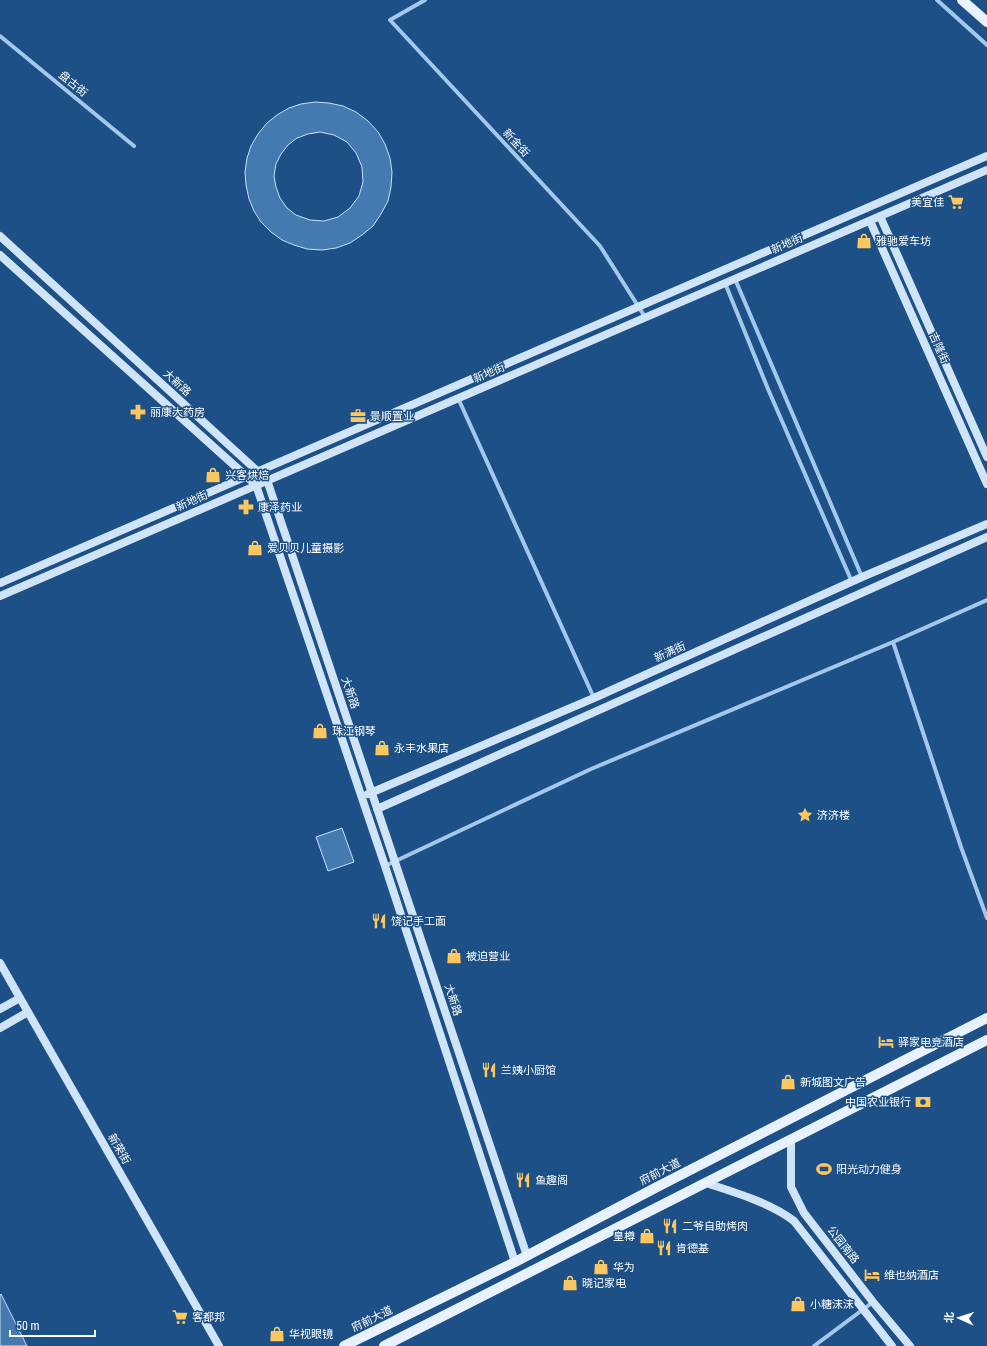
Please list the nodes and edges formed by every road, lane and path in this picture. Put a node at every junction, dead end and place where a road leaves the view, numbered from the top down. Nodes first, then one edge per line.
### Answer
1 (426, 0) edge
2 (936, 0) edge
3 (962, 0) edge
4 (987, 22) edge
5 (0, 36) edge
6 (987, 45) edge
7 (134, 146) dead end
8 (987, 156) edge
9 (987, 170) edge
10 (880, 216) junction
11 (870, 221) junction
12 (0, 236) edge
13 (0, 255) edge
14 (734, 279) junction
15 (724, 283) junction
16 (645, 317) junction
17 (458, 398) junction
18 (987, 457) edge
19 (267, 480) junction
20 (987, 484) edge
21 (256, 485) junction
22 (987, 524) edge
23 (987, 537) edge
24 (862, 577) junction
25 (852, 582) junction
26 (0, 583) edge
27 (0, 596) edge
28 (987, 600) edge
29 (893, 642) junction
30 (594, 698) junction
31 (362, 797) junction
32 (378, 809) junction
33 (384, 866) junction
34 (987, 918) edge
35 (0, 963) edge
36 (20, 998) junction
37 (0, 1009) edge
38 (28, 1012) junction
39 (987, 1018) edge
40 (0, 1028) edge
41 (987, 1040) edge
42 (791, 1140) junction
43 (706, 1183) junction
44 (527, 1256) junction
45 (515, 1262) junction
46 (873, 1302) junction
47 (862, 1310) junction
48 (219, 1346) edge
49 (344, 1346) edge
50 (384, 1346) edge
51 (814, 1346) edge
52 (892, 1346) edge
53 (910, 1346) edge

1 - 16 street, 新金街
2 - 6 street
3 - 4 main road
5 - 7 street, 盘古街
8 - 26 street, 新地街
9 - 10 street, 新地街
10 - 11 street, 新地街
10 - 18 street, 吉隆街
11 - 14 street, 新地街
11 - 20 street, 吉隆街
12 - 19 street, 大新路
13 - 21 street, 大新路
14 - 15 street, 新地街
14 - 24 street
15 - 16 street, 新地街
15 - 25 street
16 - 17 street, 新地街
17 - 19 street, 新地街
17 - 30 street
19 - 21 street, 新地街
19 - 32 street, 大新路
21 - 27 street, 新地街
21 - 31 street, 大新路
22 - 24 street, 新满街
23 - 32 street
24 - 25 street, 新满街
25 - 30 street, 新满街
28 - 29 street
29 - 33 street
29 - 34 street
30 - 31 street, 新满街
31 - 33 street, 大新路
32 - 44 street, 大新路
33 - 45 street, 大新路
35 - 36 street, 新荣街
36 - 37 street
36 - 38 street, 新荣街
38 - 40 street
38 - 48 street, 新荣街
39 - 44 main road, 府前大道
41 - 42 main road
42 - 43 main road
42 - 46 street, 公园南路
43 - 47 street
43 - 50 main road
44 - 45 main road, 府前大道
45 - 49 main road, 府前大道
46 - 47 street
46 - 53 street, 公园南路
47 - 51 street
47 - 52 street

